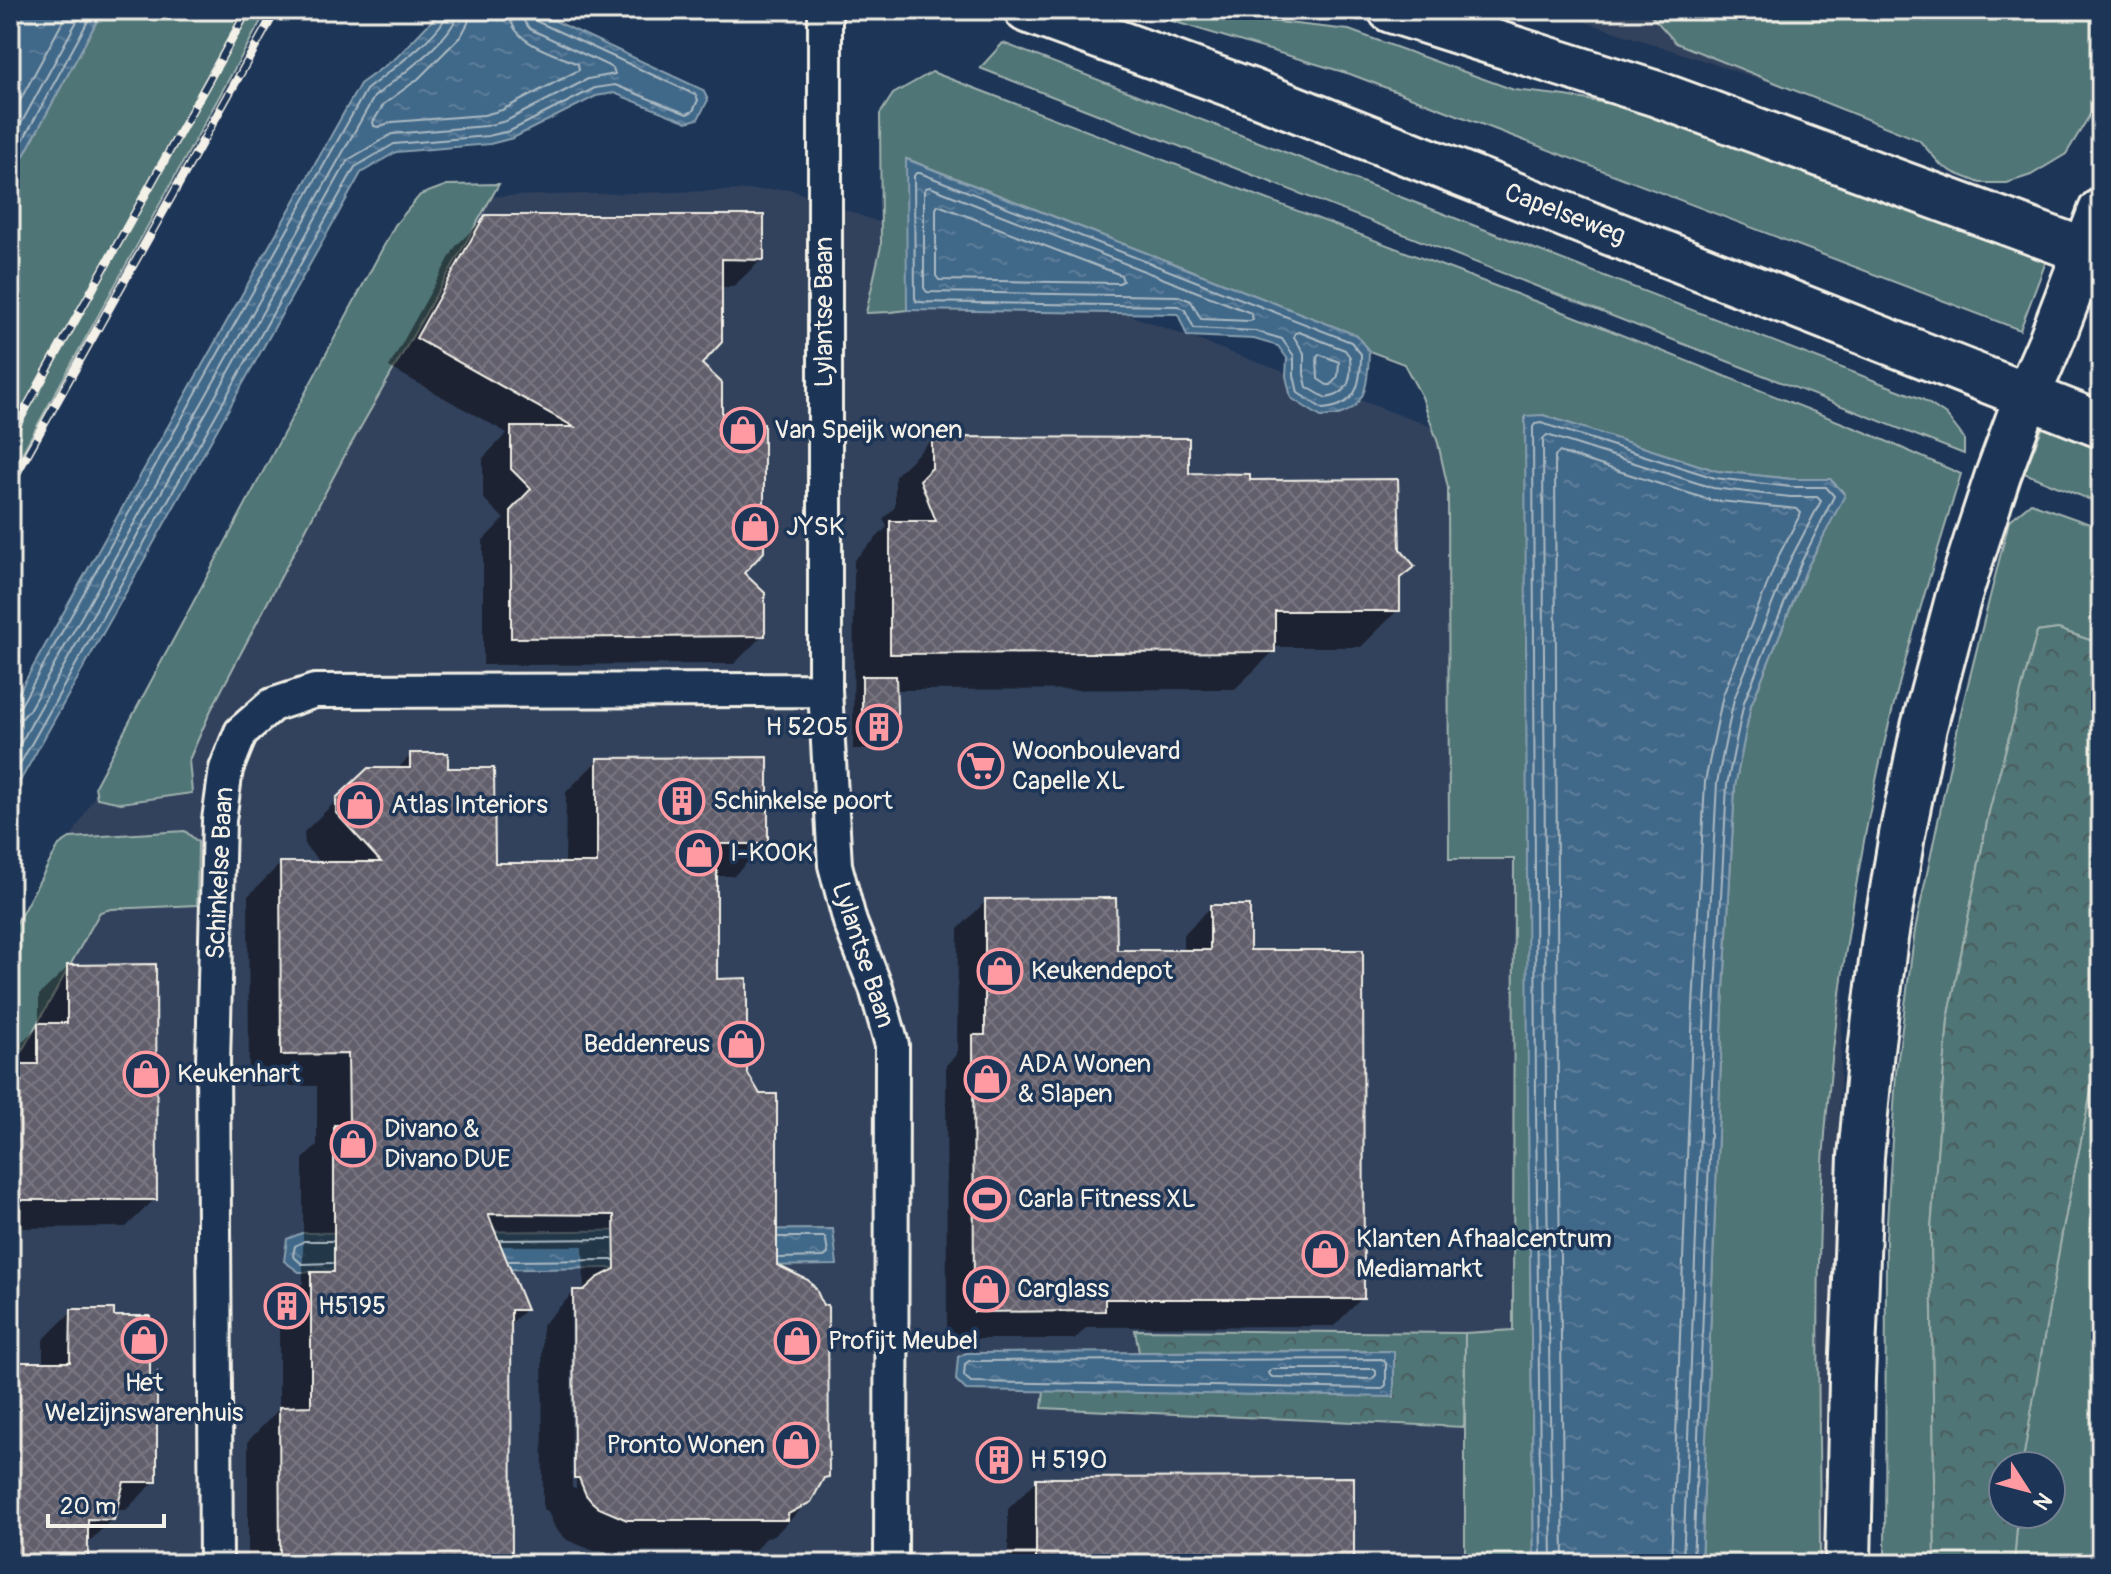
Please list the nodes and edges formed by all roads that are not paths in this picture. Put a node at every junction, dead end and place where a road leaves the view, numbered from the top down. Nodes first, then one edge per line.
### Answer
1 (825, 10) edge
2 (1027, 10) edge
3 (1391, 10) edge
4 (2101, 211) edge
5 (2093, 254) edge
6 (2027, 396) junction
7 (2101, 425) edge
8 (825, 690) junction
9 (216, 1564) edge
10 (891, 1564) edge
11 (1848, 1564) edge

1 - 8 street, Lylantse Baan
2 - 6 main road, Capelseweg
3 - 5 main road
4 - 5 main road
5 - 6 main road
6 - 7 main road, Capelseweg
6 - 11 main road
8 - 9 street, Schinkelse Baan
8 - 10 street, Lylantse Baan

